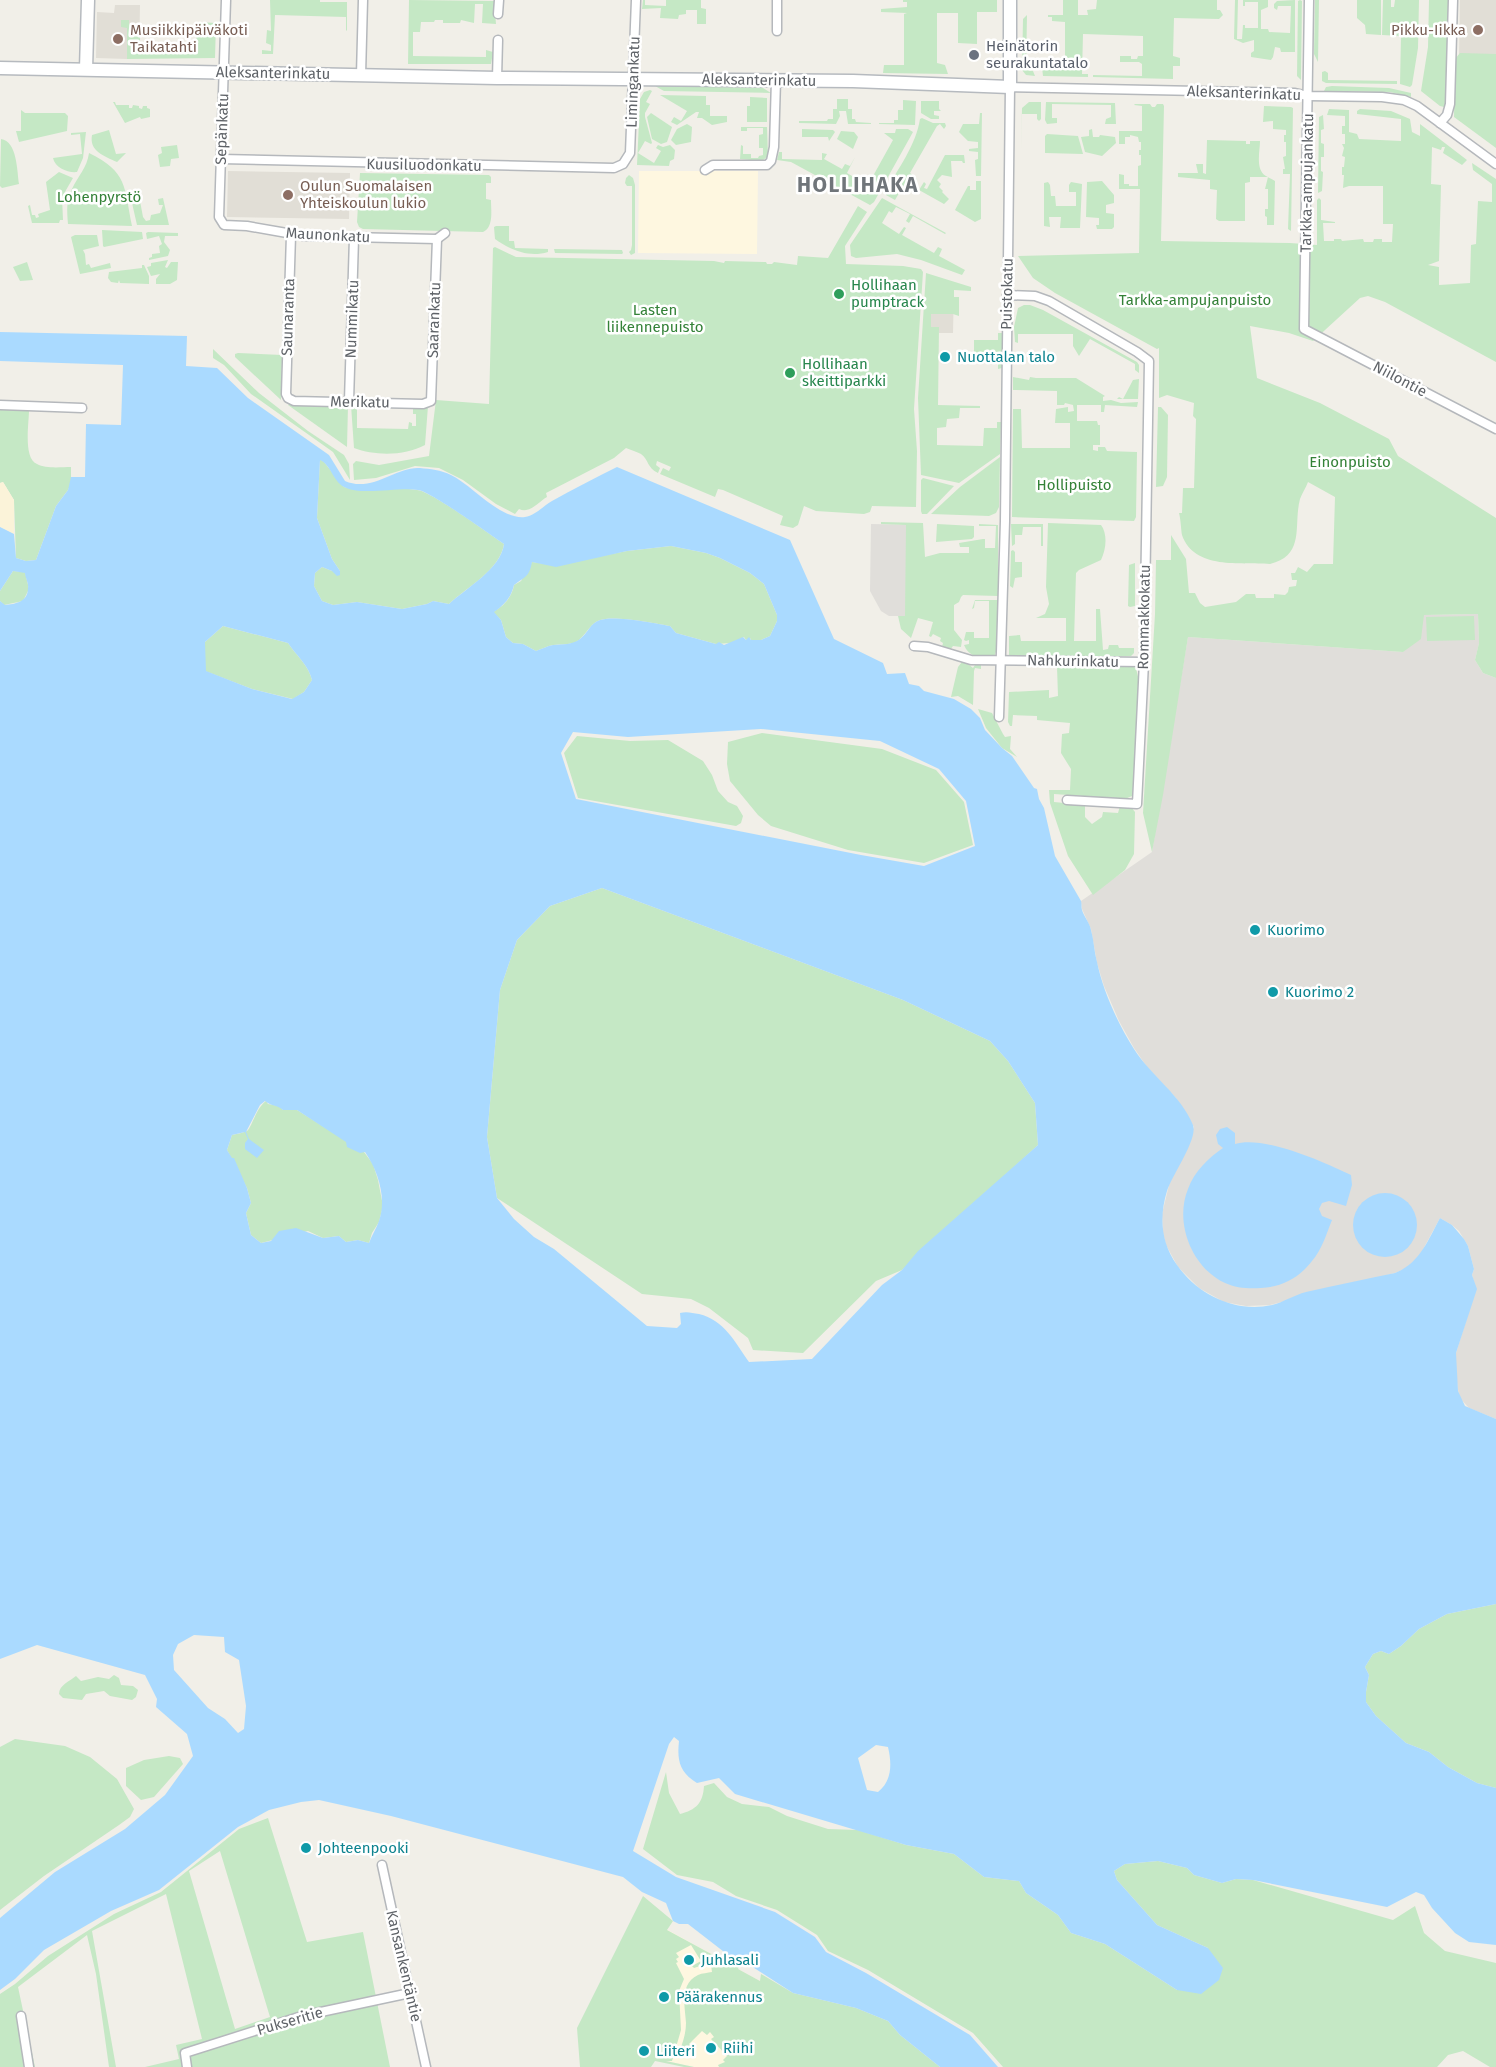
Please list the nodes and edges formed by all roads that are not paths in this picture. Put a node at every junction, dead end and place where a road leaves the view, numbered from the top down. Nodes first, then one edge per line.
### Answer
1 (88, 0) edge
2 (226, 0) edge
3 (363, 0) edge
4 (499, 0) edge
5 (636, 0) edge
6 (777, 0) edge
7 (1010, 0) edge
8 (1309, 0) edge
9 (1453, 0) edge
10 (498, 14) dead end
11 (777, 32) dead end
12 (498, 40) dead end
13 (0, 68) edge
14 (86, 69) junction
15 (224, 72) junction
16 (361, 75) junction
17 (497, 78) junction
18 (633, 80) junction
19 (776, 80) junction
20 (1010, 87) junction
21 (1308, 96) junction
22 (1440, 123) junction
23 (221, 159) junction
24 (625, 162) joint
25 (1496, 164) edge
26 (705, 170) dead end
27 (221, 222) joint
28 (445, 233) dead end
29 (291, 235) junction
30 (354, 238) junction
31 (437, 239) junction
32 (1007, 295) junction
33 (1304, 329) joint
34 (288, 398) joint
35 (349, 401) junction
36 (431, 401) joint
37 (0, 405) edge
38 (82, 408) dead end
39 (1496, 429) edge
40 (914, 646) dead end
41 (1002, 660) junction
42 (1144, 662) junction
43 (999, 717) dead end
44 (1067, 800) dead end
45 (382, 1865) dead end
46 (410, 1994) junction
47 (21, 2016) dead end
48 (29, 2067) edge
49 (186, 2067) edge
50 (426, 2067) edge

1 - 14 main road
2 - 15 street, Sepänkatu
3 - 16 street
4 - 10 street
5 - 18 street, Limingankatu
6 - 11 street
7 - 20 main road, Puistokatu
8 - 21 street, Tarkka-ampujankatu
9 - 22 street
12 - 17 street
13 - 14 main road, Aleksanterinkatu
14 - 15 main road, Aleksanterinkatu
15 - 16 main road, Aleksanterinkatu
15 - 23 street, Sepänkatu
16 - 17 main road, Aleksanterinkatu
17 - 18 main road, Aleksanterinkatu
18 - 19 main road, Aleksanterinkatu
18 - 24 street, Limingankatu
19 - 20 main road, Aleksanterinkatu
19 - 26 street
20 - 21 street, Aleksanterinkatu
20 - 32 street, Puistokatu
21 - 22 street, Aleksanterinkatu
21 - 33 street, Tarkka-ampujankatu
22 - 25 street, Aleksanterinkatu
23 - 24 street, Kuusiluodonkatu
23 - 27 street, Sepänkatu
27 - 29 street, Maunonkatu
28 - 31 street
29 - 30 street, Maunonkatu
29 - 34 street, Saunaranta
30 - 31 street, Maunonkatu
30 - 35 street, Nummikatu
31 - 36 street, Saarankatu
32 - 41 street, Puistokatu
32 - 42 street, Rommakkokatu
33 - 39 street, Niilontie
34 - 35 street, Merikatu
35 - 36 street, Merikatu
37 - 38 street
40 - 41 street
41 - 42 street, Nahkurinkatu
41 - 43 street, Puistokatu
42 - 44 street, Rommakkokatu
45 - 46 street, Kansankentäntie
46 - 49 street, Pukseritie
46 - 50 street, Kansankentäntie
47 - 48 street

